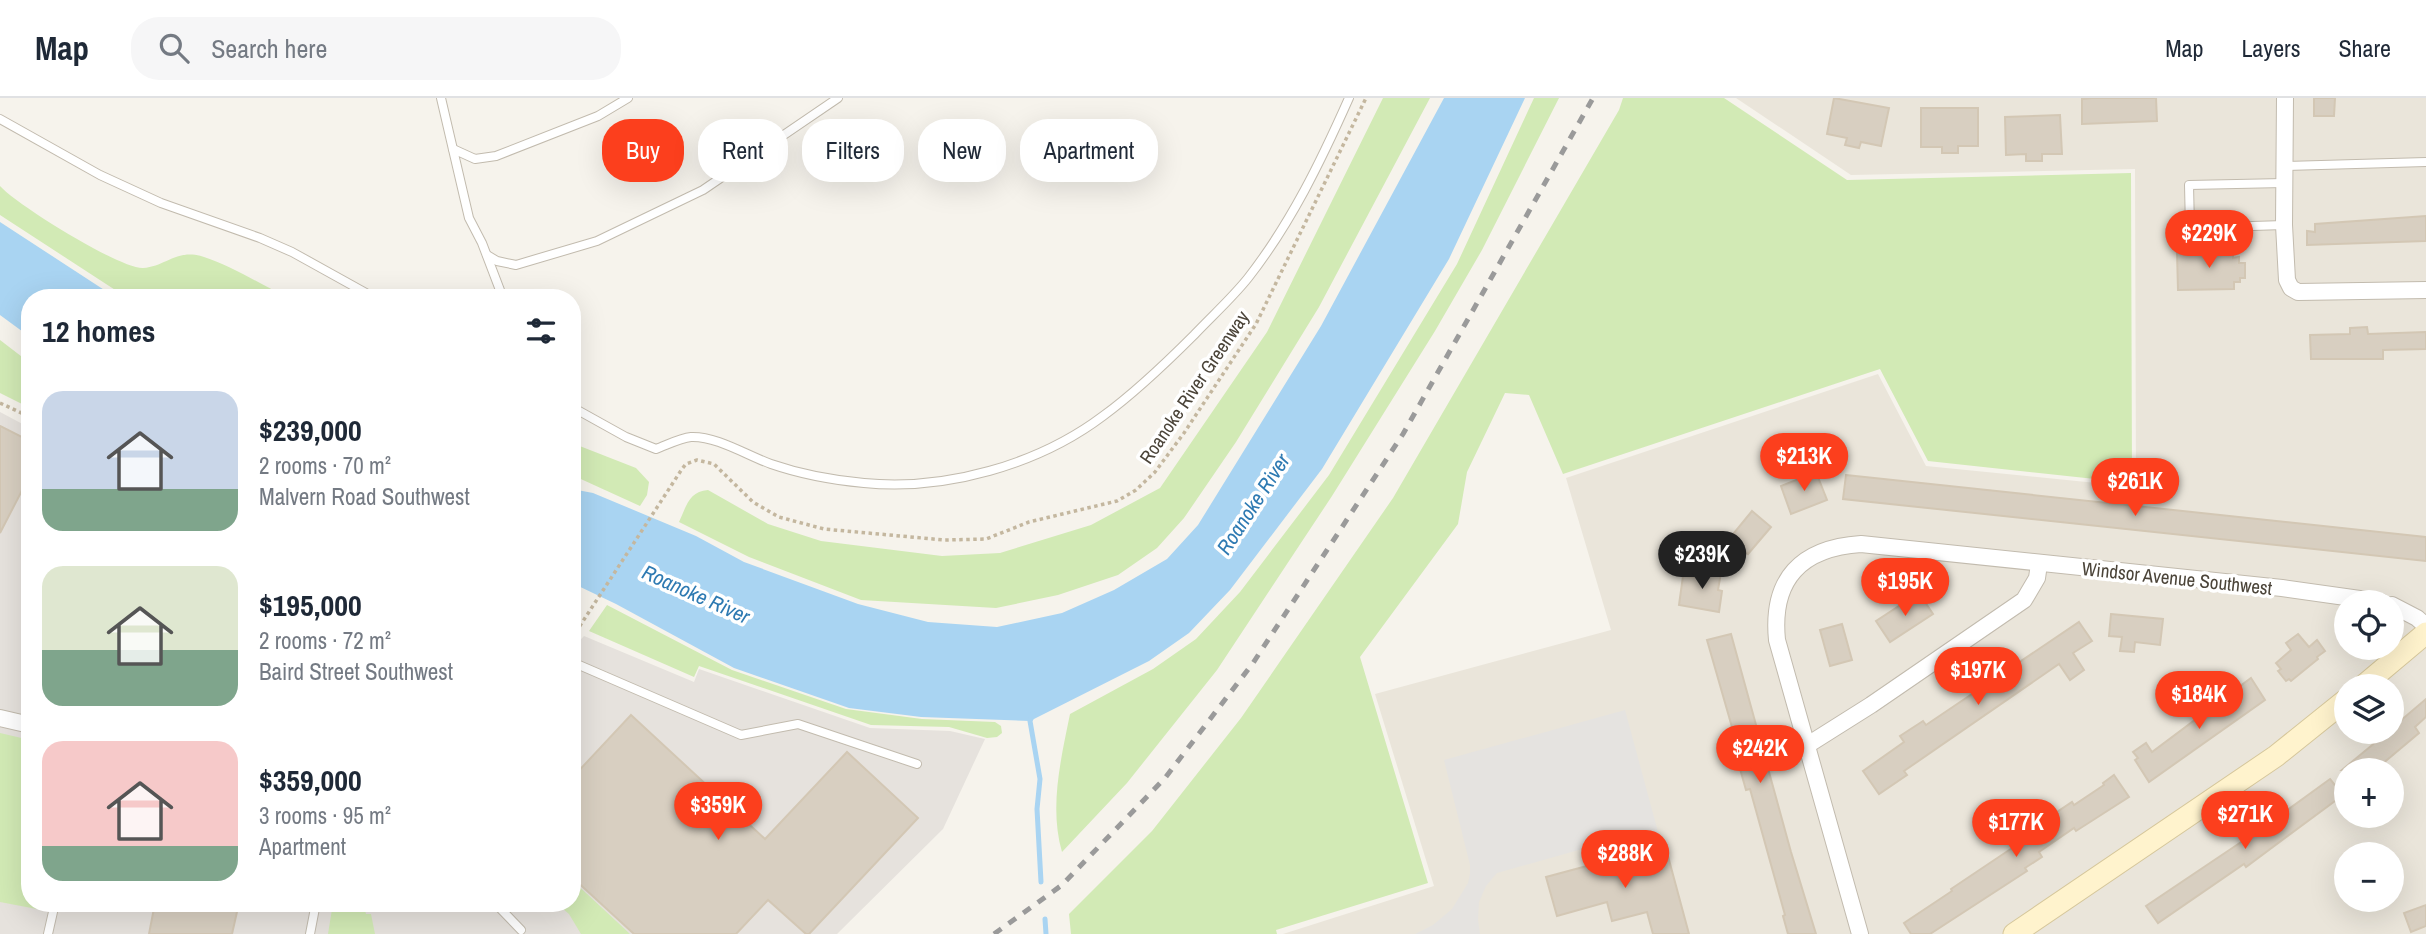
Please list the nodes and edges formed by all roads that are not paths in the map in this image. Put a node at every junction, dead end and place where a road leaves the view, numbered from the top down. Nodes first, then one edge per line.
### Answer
1 (441, 98) edge
2 (628, 98) edge
3 (838, 98) edge
4 (1349, 98) edge
5 (2285, 98) edge
6 (0, 119) edge
7 (453, 149) junction
8 (2426, 162) edge
9 (2285, 166) junction
10 (2284, 183) junction
11 (2284, 225) junction
12 (487, 255) junction
13 (358, 289) edge
14 (500, 289) edge
15 (2426, 289) edge
16 (581, 412) edge
17 (2039, 564) junction
18 (2334, 595) edge
19 (2404, 612) edge
20 (2426, 626) edge
21 (2426, 633) edge
22 (581, 666) edge
23 (2377, 674) edge
24 (2334, 709) edge
25 (0, 718) edge
26 (21, 722) edge
27 (1806, 746) junction
28 (917, 764) dead end
29 (53, 912) edge
30 (314, 912) edge
31 (504, 912) edge
32 (522, 929) dead end
33 (48, 934) edge
34 (310, 934) edge
35 (1860, 934) edge
36 (2014, 934) edge

1 - 7 lane
2 - 7 lane
3 - 12 lane
4 - 16 lane
5 - 9 street
6 - 13 lane
7 - 12 lane
8 - 9 lane
9 - 10 street
10 - 11 street
10 - 11 lane
11 - 15 street
12 - 14 lane
17 - 18 street, Windsor Avenue Southwest
17 - 27 street
17 - 27 street, Windsor Avenue Southwest
19 - 20 street
21 - 23 street
22 - 28 lane
24 - 36 street
25 - 26 street
27 - 35 street, Windsor Avenue Southwest
29 - 33 lane
30 - 34 lane
31 - 32 lane

